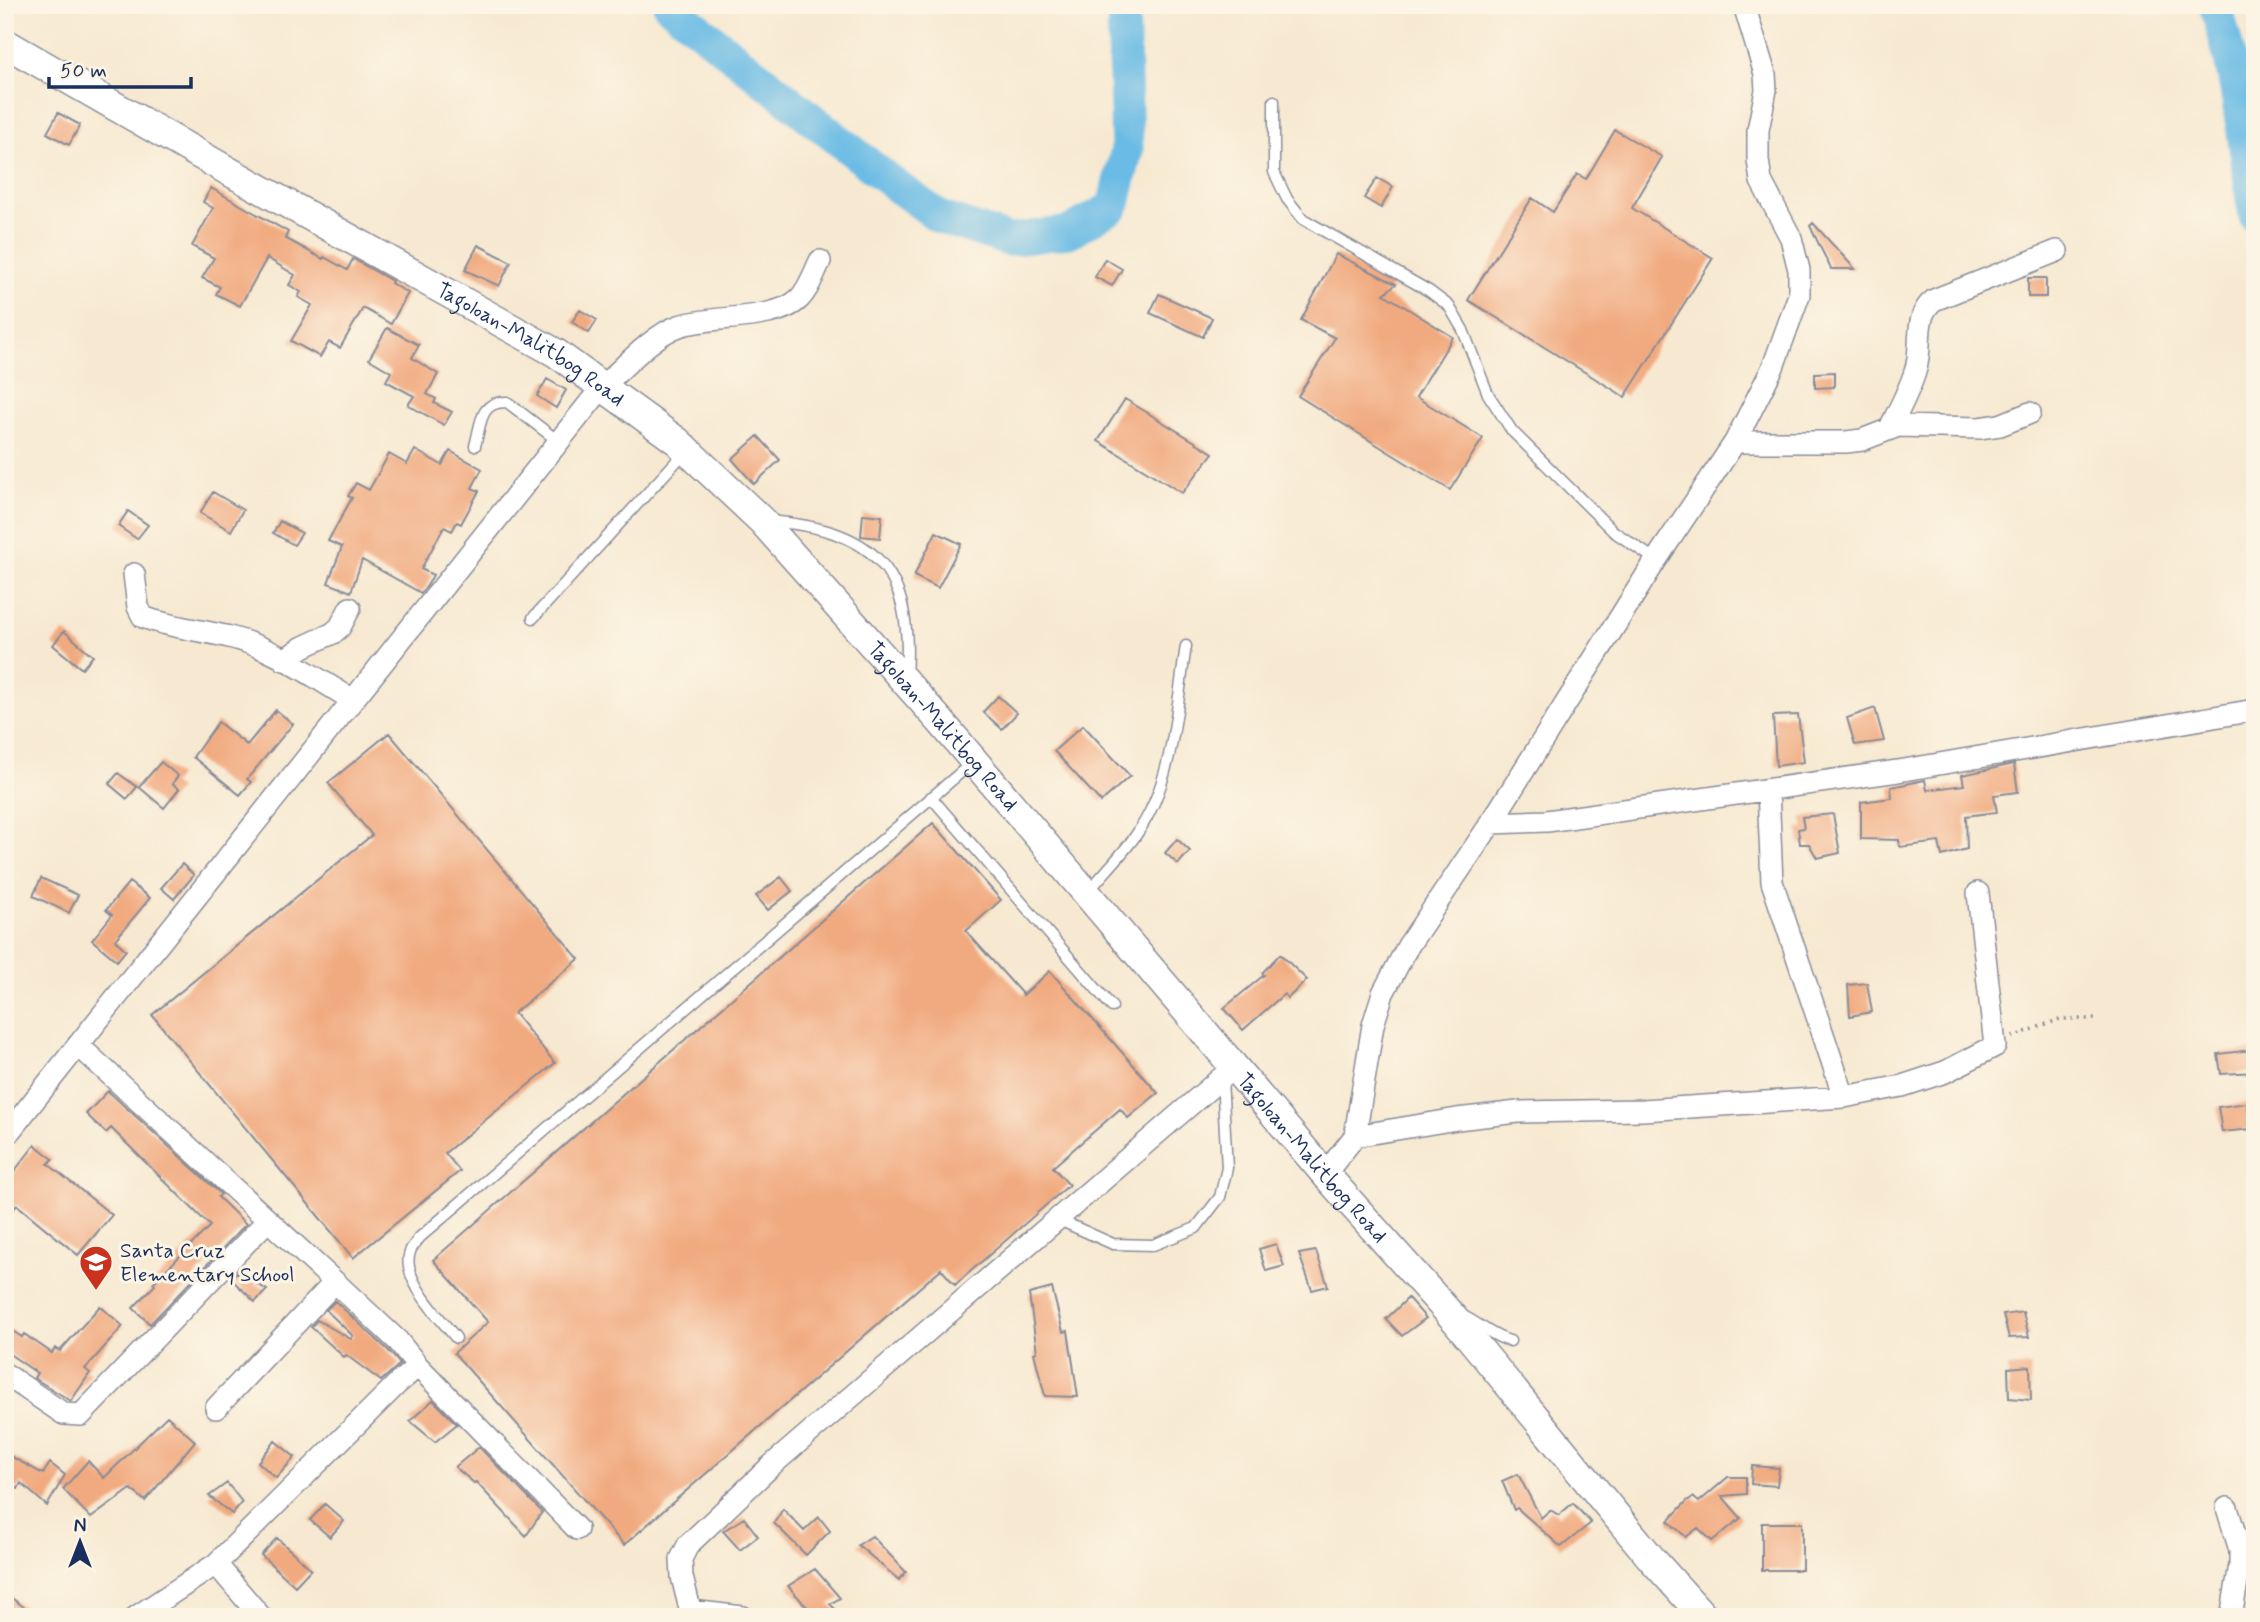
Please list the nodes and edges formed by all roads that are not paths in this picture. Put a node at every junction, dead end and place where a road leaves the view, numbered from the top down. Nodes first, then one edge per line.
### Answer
1 (1744, 5) edge
2 (5, 43) edge
3 (1274, 102) dead end
4 (2057, 251) dead end
5 (820, 261) dead end
6 (603, 386) junction
7 (2030, 413) dead end
8 (1890, 428) junction
9 (558, 441) junction
10 (1735, 442) junction
11 (475, 446) dead end
12 (687, 450) junction
13 (762, 521) junction
14 (1656, 560) junction
15 (134, 574) dead end
16 (350, 607) dead end
17 (533, 618) dead end
18 (1186, 646) dead end
19 (284, 660) junction
20 (905, 682) junction
21 (352, 701) junction
22 (2255, 710) edge
23 (974, 761) junction
24 (1768, 790) junction
25 (931, 797) junction
26 (1490, 823) junction
27 (1087, 893) junction
28 (1979, 893) dead end
29 (1112, 1007) dead end
30 (78, 1045) junction
31 (1228, 1072) junction
32 (1844, 1097) junction
33 (9, 1124) edge
34 (1355, 1136) junction
35 (1325, 1174) junction
36 (1057, 1219) junction
37 (267, 1221) junction
38 (335, 1282) junction
39 (1457, 1322) junction
40 (456, 1338) dead end
41 (1510, 1341) dead end
42 (418, 1366) junction
43 (5, 1374) edge
44 (216, 1408) dead end
45 (2227, 1508) dead end
46 (577, 1529) dead end
47 (216, 1564) junction
48 (692, 1614) edge
49 (136, 1617) edge
50 (261, 1617) edge
51 (743, 1617) edge
52 (1703, 1617) edge
53 (2231, 1617) edge

1 - 10 street
2 - 6 main road, Tagoloan-Malitbog Road
3 - 14 lane
4 - 8 street
5 - 6 street
6 - 9 street
6 - 12 main road, Tagoloan-Malitbog Road
7 - 8 street
8 - 10 street
9 - 11 lane
9 - 21 street
10 - 14 street
12 - 13 main road, Tagoloan-Malitbog Road
12 - 17 lane
13 - 20 main road, Tagoloan-Malitbog Road
13 - 20 lane
14 - 26 street
15 - 19 street
16 - 19 street
18 - 27 lane
19 - 21 street
20 - 23 main road, Tagoloan-Malitbog Road
21 - 30 street
22 - 24 street
23 - 25 lane
23 - 27 main road, Tagoloan-Malitbog Road
24 - 26 street
24 - 32 street
25 - 29 lane
25 - 40 lane
26 - 34 street
27 - 31 main road, Tagoloan-Malitbog Road
28 - 32 street
30 - 33 street
30 - 37 street
31 - 35 main road, Tagoloan-Malitbog Road
31 - 36 street
31 - 36 lane
32 - 34 street
34 - 35 street
35 - 39 main road, Tagoloan-Malitbog Road
36 - 48 street
37 - 38 street
37 - 43 street
38 - 42 street
38 - 44 street
39 - 41 lane
39 - 52 main road, Tagoloan-Malitbog Road
42 - 46 street
42 - 47 street
45 - 53 street
47 - 49 street
47 - 50 street
48 - 51 street

